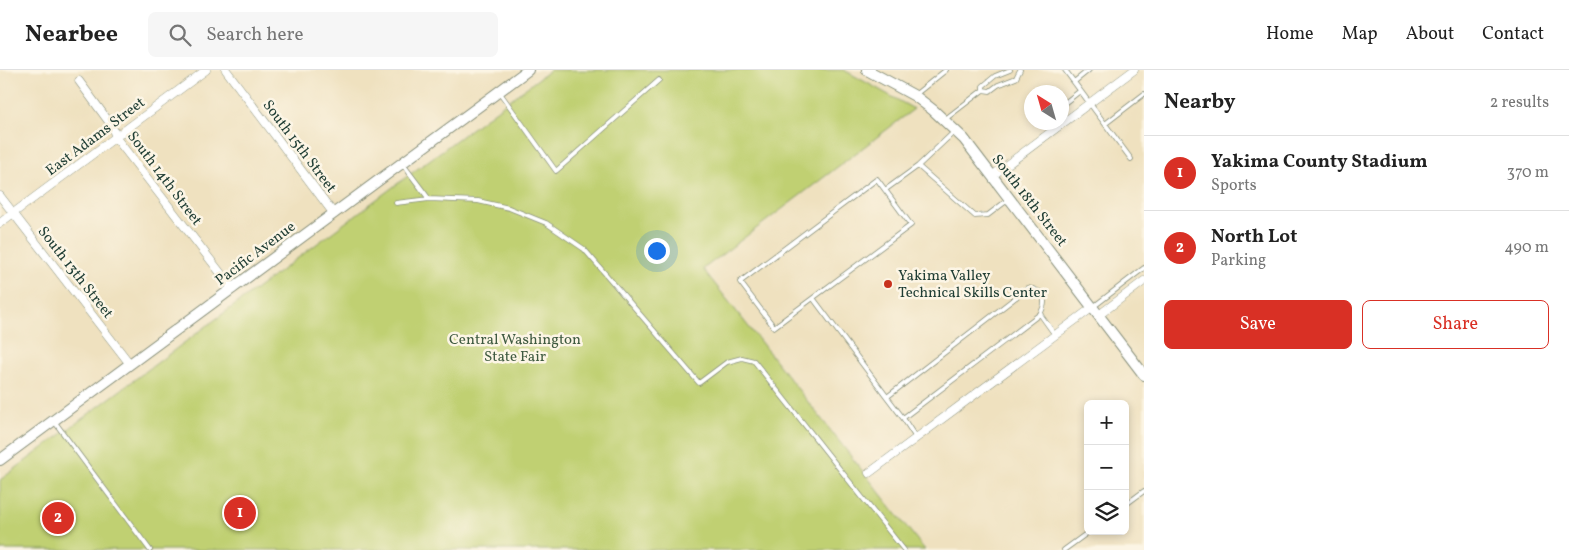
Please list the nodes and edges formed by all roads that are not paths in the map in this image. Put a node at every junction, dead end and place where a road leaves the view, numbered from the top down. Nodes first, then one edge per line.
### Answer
1 (206, 70) edge
2 (226, 70) edge
3 (528, 70) edge
4 (867, 70) edge
5 (946, 70) edge
6 (1010, 70) edge
7 (1020, 70) edge
8 (1065, 70) edge
9 (1089, 70) edge
10 (1134, 70) edge
11 (659, 80) dead end
12 (79, 81) dead end
13 (1074, 82) junction
14 (983, 90) junction
15 (498, 91) junction
16 (1080, 91) junction
17 (1144, 94) edge
18 (915, 96) junction
19 (1069, 100) edge
20 (1090, 103) junction
21 (944, 120) junction
22 (1105, 124) junction
23 (956, 131) junction
24 (116, 138) junction
25 (1131, 159) dead end
26 (402, 163) junction
27 (918, 166) junction
28 (992, 176) junction
29 (885, 190) junction
30 (0, 196) edge
31 (429, 199) junction
32 (1010, 199) junction
33 (396, 203) dead end
34 (13, 213) junction
35 (334, 214) junction
36 (0, 223) edge
37 (1144, 268) edge
38 (1144, 281) edge
39 (233, 289) junction
40 (813, 298) junction
41 (1096, 311) junction
42 (1040, 314) junction
43 (1055, 335) junction
44 (130, 364) junction
45 (1144, 375) edge
46 (887, 397) junction
47 (903, 418) junction
48 (54, 420) junction
49 (916, 438) junction
50 (0, 460) edge
51 (869, 473) dead end
52 (1144, 491) edge
53 (1129, 502) edge
54 (1085, 535) edge
55 (150, 550) edge
56 (904, 550) edge
57 (1064, 550) edge

1 - 24 street, East Adams Street
2 - 35 street, South 15th Street
3 - 15 street, Pacific Avenue
4 - 18 street, South 18th Street
5 - 18 lane
6 - 14 lane
7 - 14 lane
8 - 13 lane
9 - 13 lane
10 - 20 street
11 - 15 lane
12 - 24 street, South 14th Street
13 - 16 lane
14 - 21 lane
15 - 26 street, Pacific Avenue
16 - 19 lane
16 - 20 lane
17 - 22 lane
18 - 21 street, South 18th Street
20 - 22 lane
20 - 28 street
21 - 23 street, South 18th Street
22 - 25 lane
23 - 27 lane
23 - 28 street, South 18th Street
24 - 34 street, East Adams Street
24 - 39 street, South 14th Street
26 - 31 lane
26 - 35 street, Pacific Avenue
27 - 29 lane
27 - 32 lane
28 - 32 street, South 18th Street
29 - 40 lane
29 - 40 lane
30 - 34 street, South 13th Street
31 - 33 lane
31 - 56 lane
32 - 41 street, South 18th Street
34 - 36 street, East Adams Street
34 - 44 street, South 13th Street
35 - 39 street, Pacific Avenue
37 - 41 lane
38 - 41 street
39 - 44 street, Pacific Avenue
40 - 46 lane
41 - 43 street
41 - 45 street, South 18th Street
42 - 43 lane
42 - 46 lane
42 - 47 lane
43 - 49 street
44 - 48 street, Pacific Avenue
46 - 47 lane
47 - 49 lane
48 - 50 street, Pacific Avenue
48 - 55 lane
49 - 51 street
52 - 53 lane
54 - 57 lane

